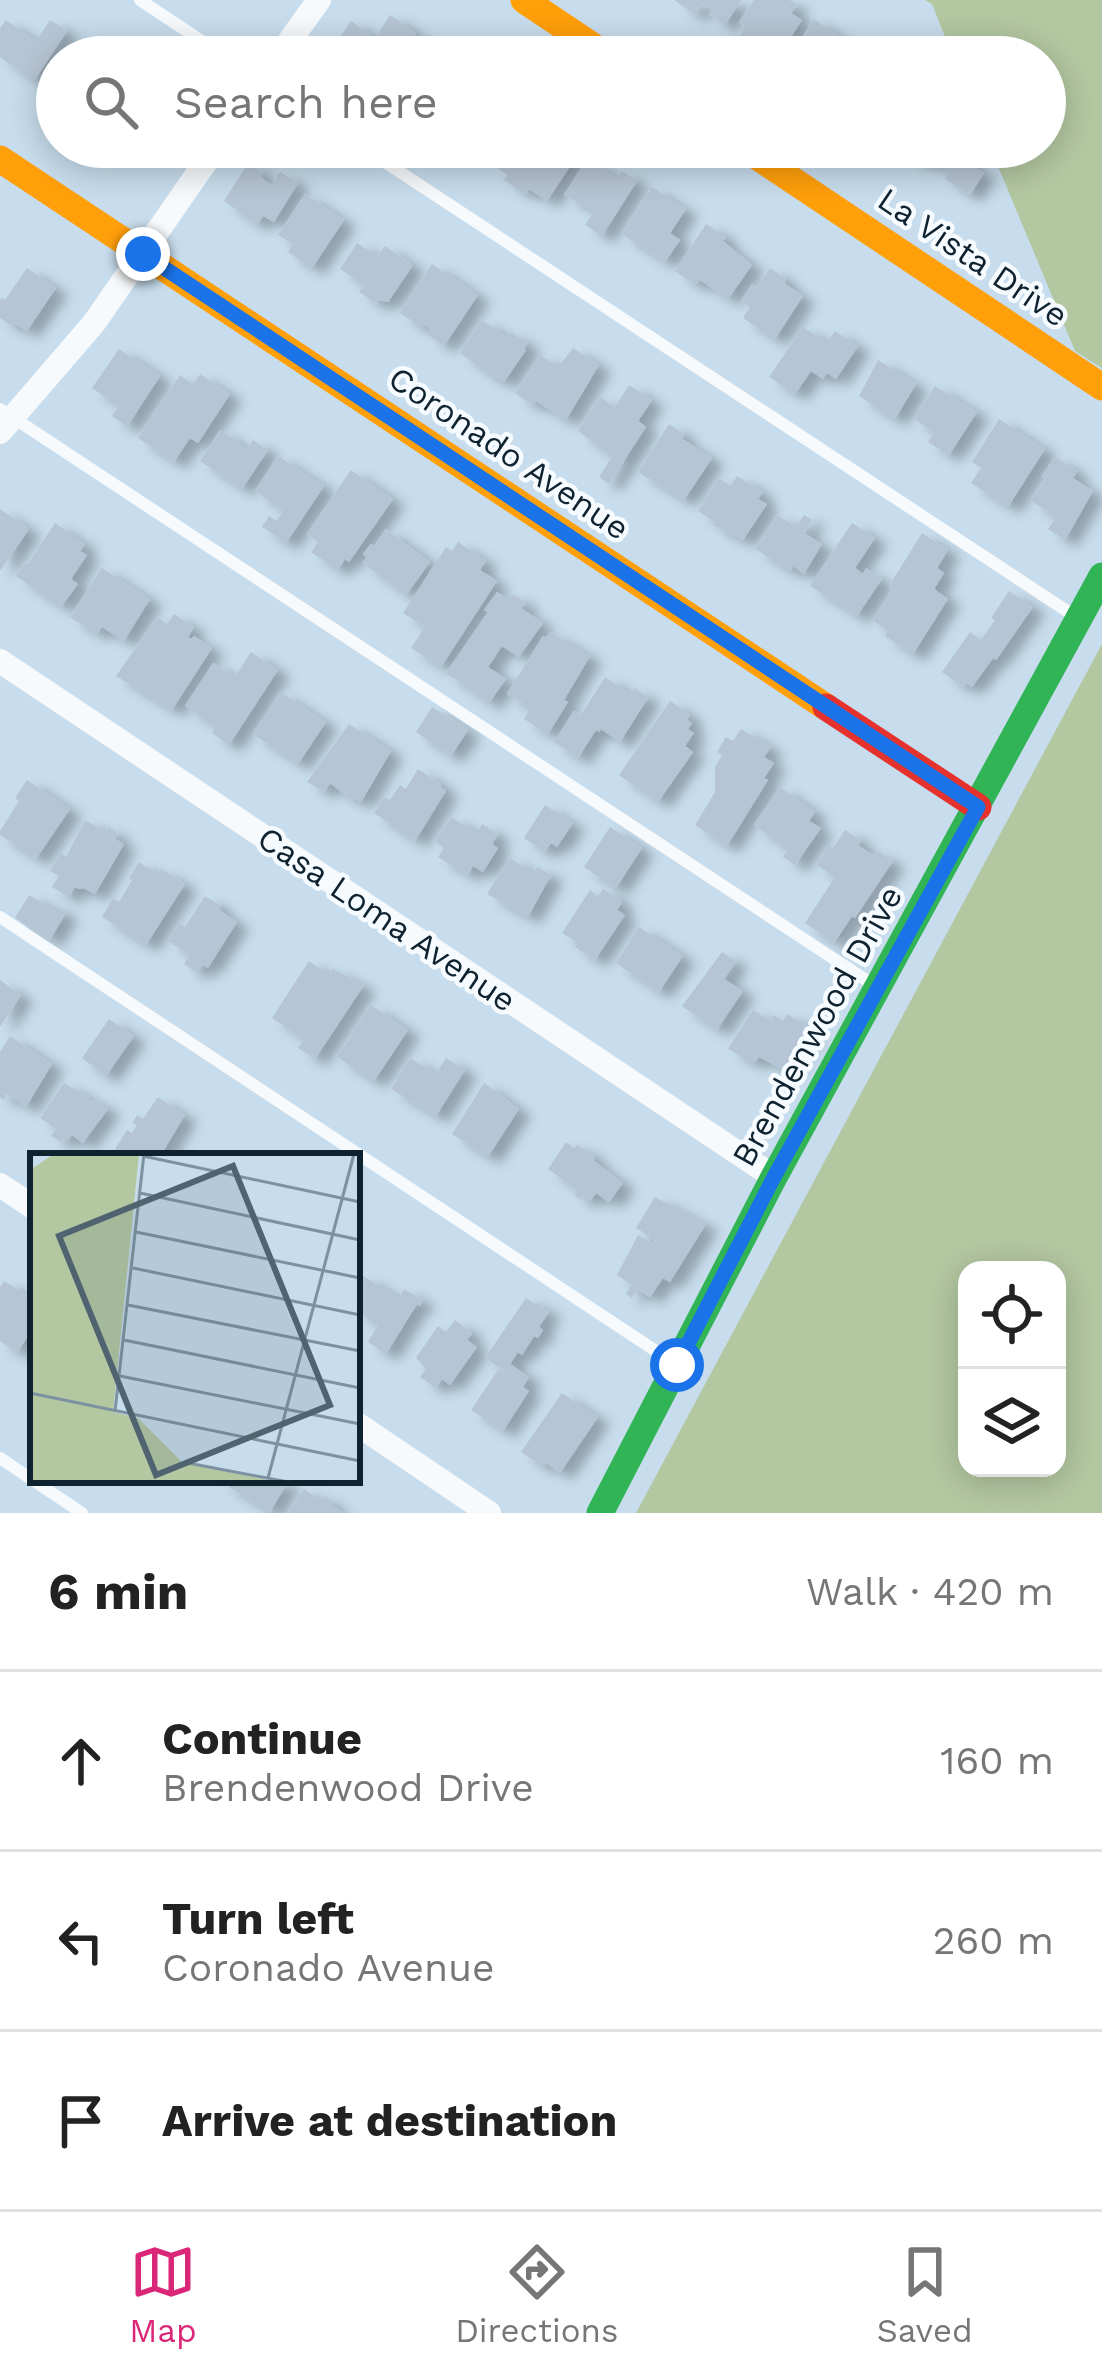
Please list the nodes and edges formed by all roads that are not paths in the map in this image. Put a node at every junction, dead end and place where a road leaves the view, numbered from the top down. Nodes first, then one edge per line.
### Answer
1 (140, 0) edge
2 (319, 0) edge
3 (524, 0) edge
4 (194, 36) edge
5 (293, 36) edge
6 (578, 36) edge
7 (0, 159) edge
8 (201, 168) edge
9 (394, 168) edge
10 (774, 168) edge
11 (143, 254) junction
12 (1102, 387) edge
13 (4, 420) edge
14 (1102, 576) edge
15 (1079, 619) junction
16 (0, 661) edge
17 (978, 807) junction
18 (0, 917) edge
19 (878, 988) junction
20 (357, 1153) edge
21 (360, 1155) edge
22 (774, 1177) junction
23 (0, 1185) edge
24 (30, 1205) edge
25 (677, 1365) junction
26 (360, 1426) edge
27 (0, 1458) edge
28 (30, 1478) edge
29 (37, 1483) edge
30 (82, 1513) edge
31 (489, 1513) edge
32 (600, 1513) edge

1 - 4 lane
2 - 5 street
3 - 6 street
7 - 11 street, Coronado Avenue
8 - 11 street
9 - 15 lane
10 - 12 street, La Vista Drive
11 - 13 street
11 - 17 street, Coronado Avenue
13 - 19 lane
14 - 15 street, Brendenwood Drive
15 - 17 street, Brendenwood Drive
16 - 22 street, Casa Loma Avenue
17 - 19 street, Brendenwood Drive
18 - 20 lane
19 - 22 street, Brendenwood Drive
21 - 25 lane
22 - 25 street, Brendenwood Drive
23 - 24 street
25 - 32 street, Brendenwood Drive
26 - 31 street
27 - 28 lane
29 - 30 lane

